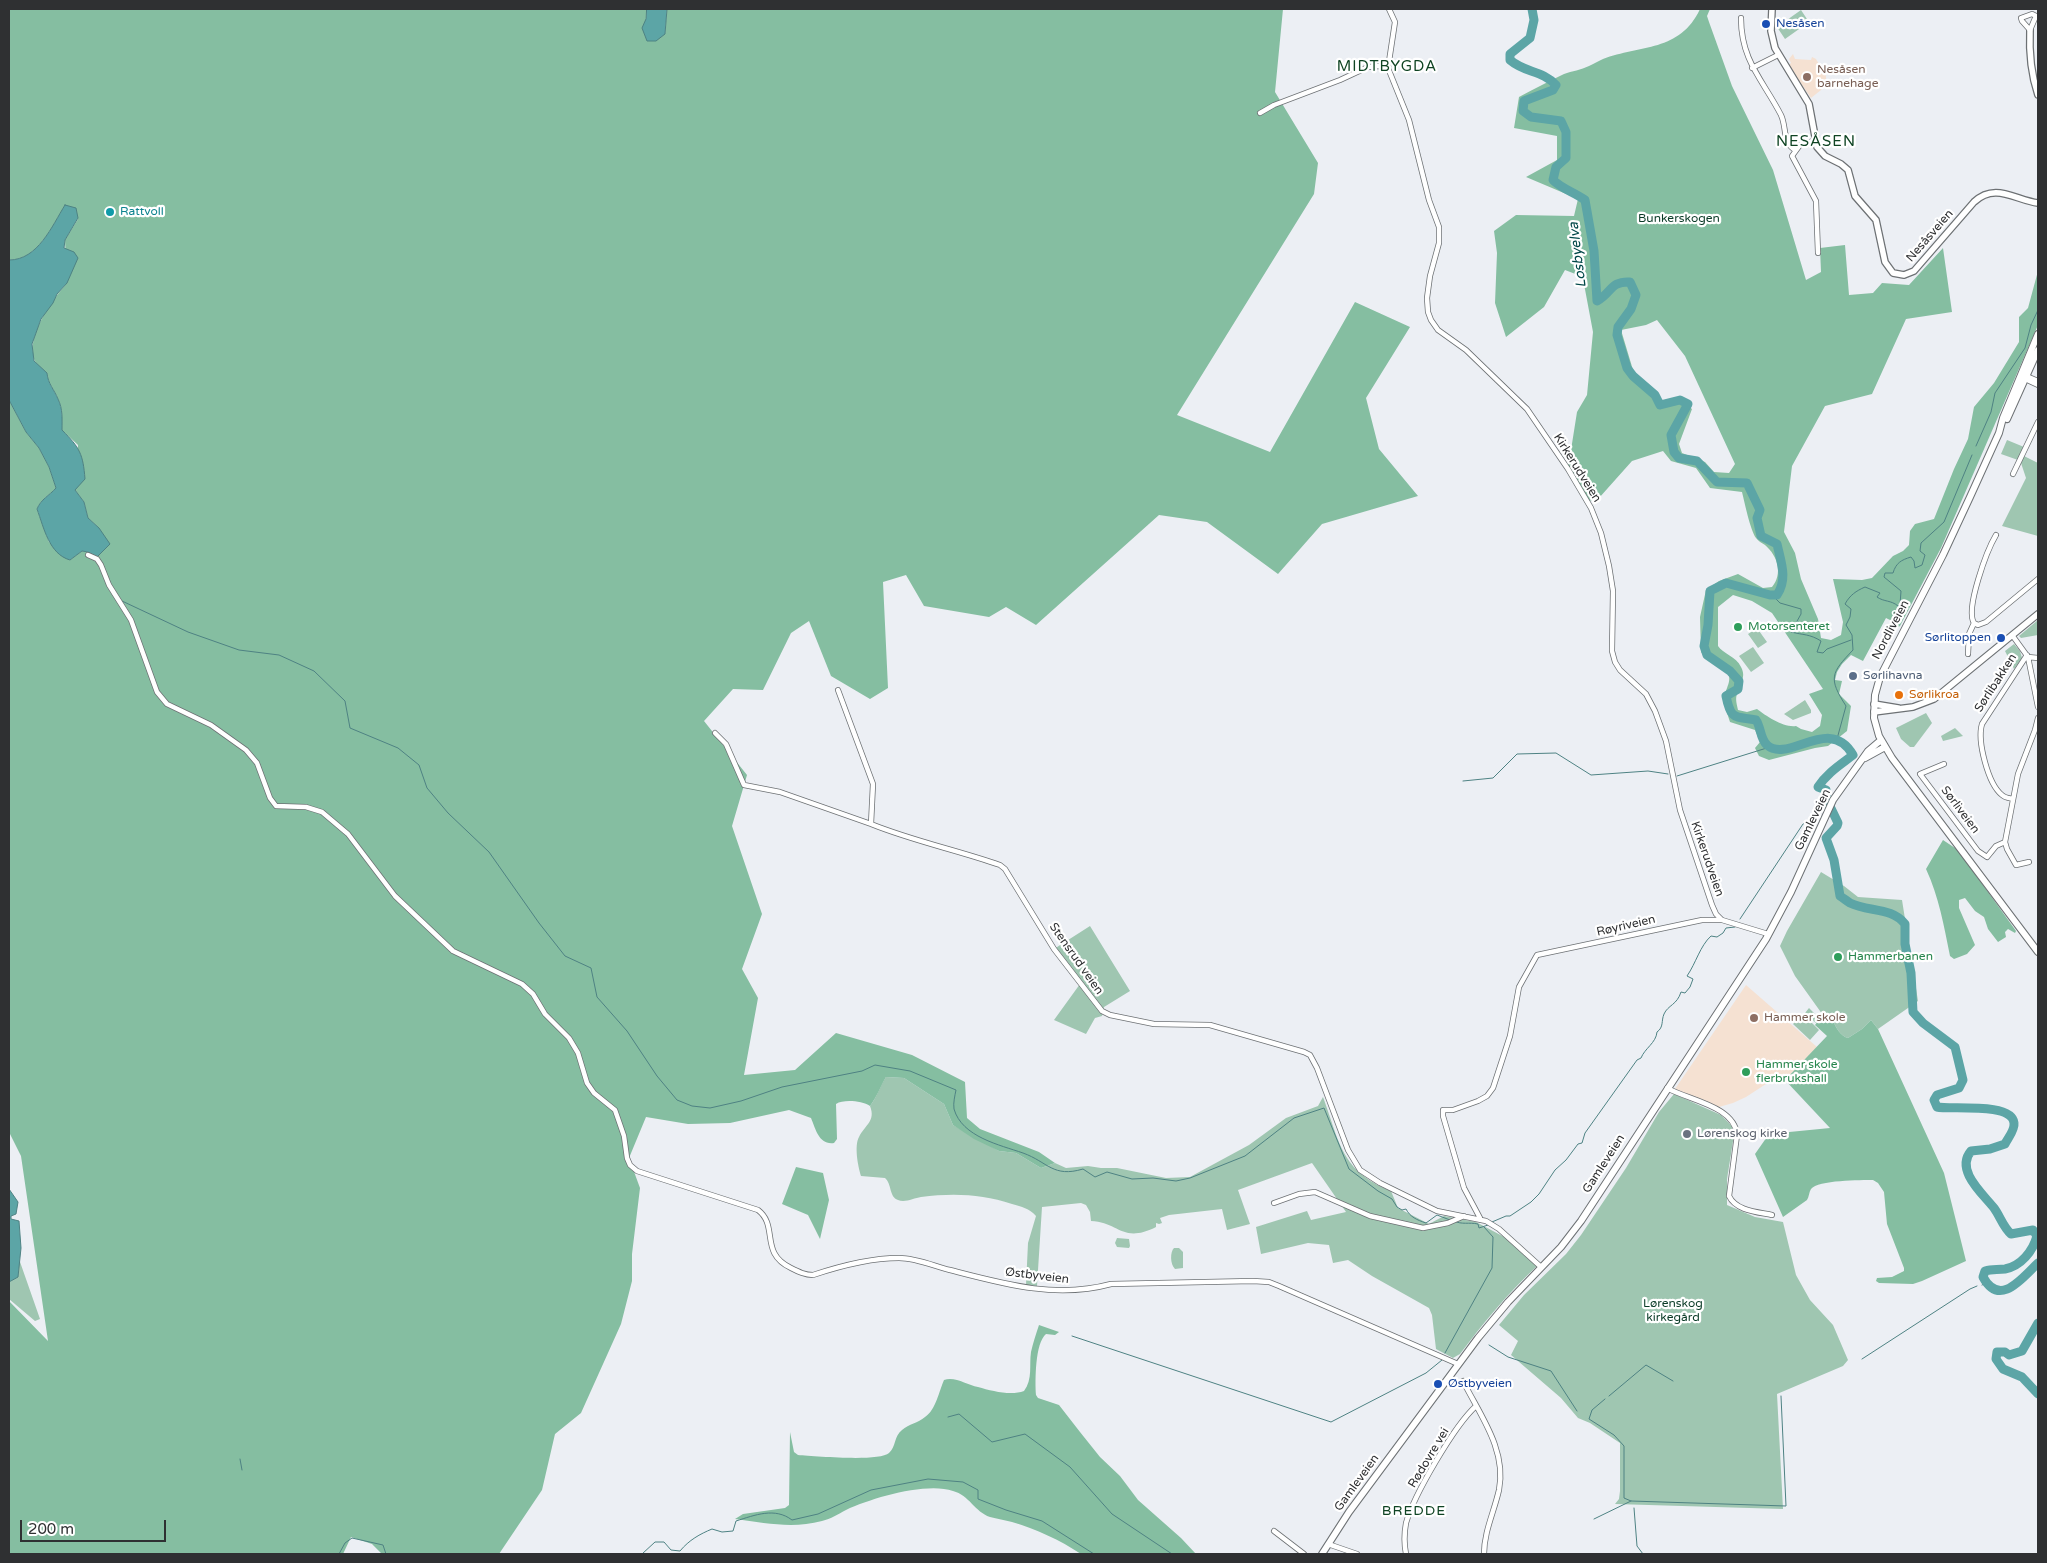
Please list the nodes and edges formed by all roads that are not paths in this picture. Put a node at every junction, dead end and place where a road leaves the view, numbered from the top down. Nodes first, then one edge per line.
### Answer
1 (1388, 9) edge
2 (1772, 9) edge
3 (2037, 15) edge
4 (1741, 18) dead end
5 (2030, 30) junction
6 (1778, 55) junction
7 (1388, 68) junction
8 (1752, 68) junction
9 (2038, 95) edge
10 (1260, 113) dead end
11 (1816, 140) junction
12 (1795, 150) junction
13 (2038, 203) edge
14 (1818, 254) dead end
15 (2038, 334) edge
16 (2038, 350) edge
17 (2024, 377) junction
18 (2038, 383) edge
19 (2038, 422) edge
20 (2013, 474) dead end
21 (1996, 535) dead end
22 (88, 555) dead end
23 (2038, 579) edge
24 (2038, 614) edge
25 (1974, 623) junction
26 (2012, 635) junction
27 (1968, 654) dead end
28 (2027, 656) junction
29 (2038, 658) edge
30 (838, 690) dead end
31 (1874, 704) junction
32 (2038, 707) edge
33 (1900, 708) junction
34 (1874, 712) junction
35 (2038, 718) edge
36 (715, 733) dead end
37 (1883, 743) junction
38 (1944, 764) dead end
39 (2013, 799) junction
40 (871, 824) junction
41 (2005, 842) junction
42 (2029, 862) dead end
43 (1722, 920) junction
44 (1768, 934) junction
45 (2038, 952) edge
46 (1667, 1088) junction
47 (1274, 1203) dead end
48 (1772, 1215) dead end
49 (1466, 1216) junction
50 (1480, 1218) junction
51 (1542, 1267) junction
52 (1458, 1364) junction
53 (1463, 1382) dead end
54 (1476, 1406) junction
55 (1274, 1531) dead end
56 (1328, 1544) junction
57 (1304, 1554) edge
58 (1322, 1554) edge
59 (1357, 1554) edge
60 (1406, 1554) edge
61 (1484, 1554) edge

1 - 7 street
2 - 6 street
3 - 5 street
3 - 5 street
4 - 8 street
5 - 9 street
6 - 8 street
6 - 11 street
7 - 10 street
7 - 43 street, Kirkerudveien
8 - 12 street
11 - 12 street
11 - 13 street, Nesåsveien
12 - 14 street
15 - 17 main road, Nordliveien
16 - 17 main road, Nordliveien
17 - 18 street
17 - 31 main road, Nordliveien
19 - 20 street
21 - 25 street
22 - 52 street, Østbyveien
23 - 25 street
24 - 26 street
25 - 27 street
26 - 28 street
26 - 33 street
28 - 29 street
28 - 32 street
28 - 39 street, Sørlibakken
30 - 40 street
31 - 33 street
31 - 34 main road, Nordliveien
33 - 34 street
34 - 37 main road, Nordliveien
35 - 39 street
36 - 40 street, Stensrud veien
37 - 44 main road, Gamleveien
37 - 45 main road, Nordliveien
38 - 41 street, Sørliveien
39 - 41 street
40 - 49 street, Stensrud veien
41 - 42 street
43 - 44 street
43 - 50 street, Røyriveien
44 - 46 main road, Gamleveien
46 - 48 street
46 - 51 main road, Gamleveien
47 - 49 street
49 - 50 street, Stensrud veien
50 - 51 street, Stensrud veien
51 - 52 main road, Gamleveien
52 - 56 main road, Gamleveien
53 - 54 street
54 - 60 street, Rødovre vei
54 - 61 street
55 - 57 street
56 - 58 main road, Gamleveien
56 - 59 street

